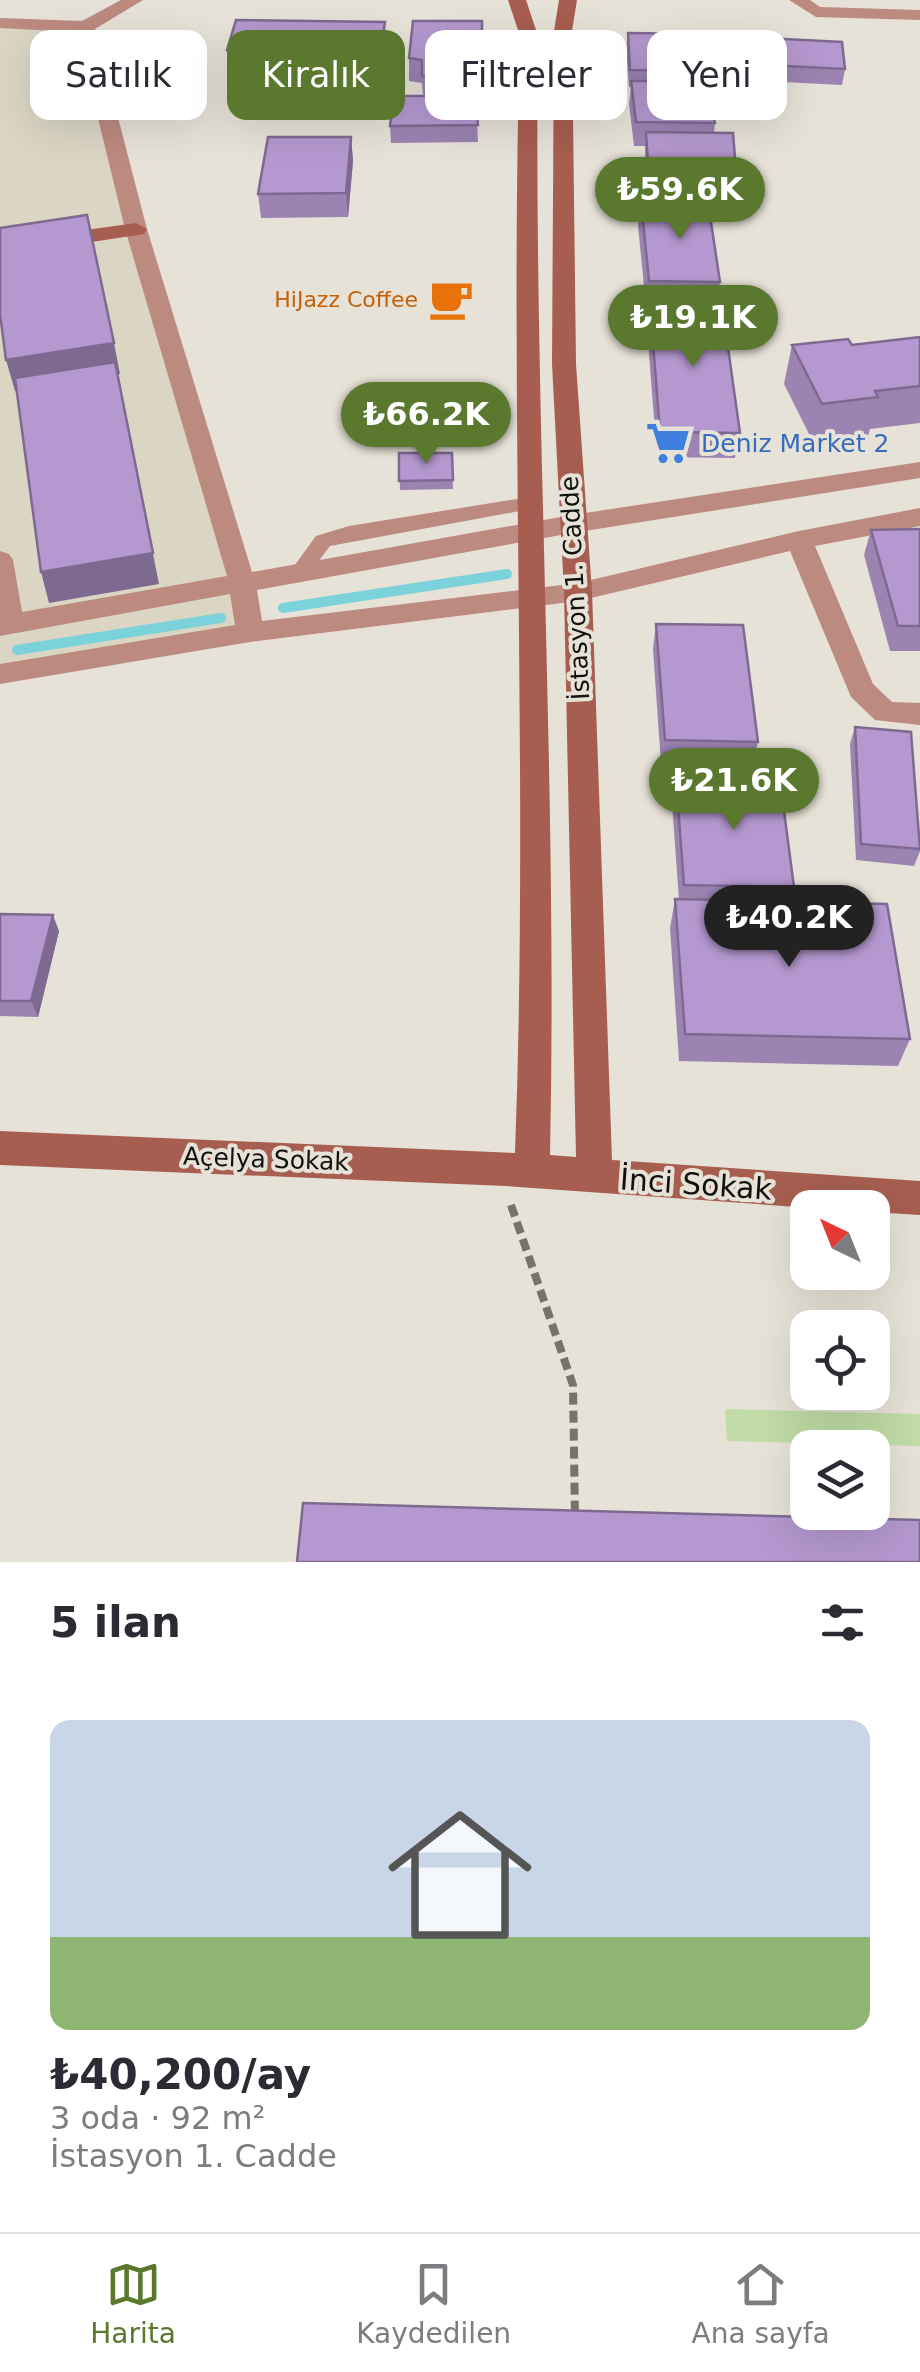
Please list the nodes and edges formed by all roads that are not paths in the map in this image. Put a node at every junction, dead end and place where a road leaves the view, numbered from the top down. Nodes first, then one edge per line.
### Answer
1 (134, 0) edge
2 (517, 0) edge
3 (568, 0) edge
4 (798, 0) edge
5 (920, 16) edge
6 (0, 23) edge
7 (85, 27) junction
8 (136, 228) junction
9 (0, 249) edge
10 (920, 470) edge
11 (529, 502) junction
12 (920, 517) edge
13 (572, 524) junction
14 (529, 532) junction
15 (799, 540) junction
16 (0, 560) edge
17 (299, 573) junction
18 (242, 583) junction
19 (578, 592) junction
20 (531, 597) junction
21 (5, 625) edge
22 (250, 632) junction
23 (0, 674) edge
24 (920, 714) edge
25 (0, 1148) edge
26 (518, 1170) junction
27 (595, 1177) junction
28 (920, 1198) edge

1 - 7 street
2 - 11 main road, İstasyon 1. Cadde
3 - 13 main road, İstasyon 1. Cadde
4 - 5 street
6 - 7 street
7 - 8 street
8 - 9 main road
8 - 18 street
10 - 13 street
11 - 14 main road, İstasyon 1. Cadde
11 - 17 lane
12 - 15 street
13 - 14 street
13 - 19 main road, İstasyon 1. Cadde
14 - 17 street
14 - 20 main road, İstasyon 1. Cadde
15 - 19 street
15 - 24 street
16 - 21 street
17 - 18 street
18 - 21 street
18 - 22 street
19 - 20 street
19 - 27 main road, İstasyon 1. Cadde
20 - 22 street
20 - 26 main road, İstasyon 1. Cadde
22 - 23 street
25 - 26 main road, Açelya Sokak
26 - 27 main road, İnci Sokak
27 - 28 main road, İnci Sokak

